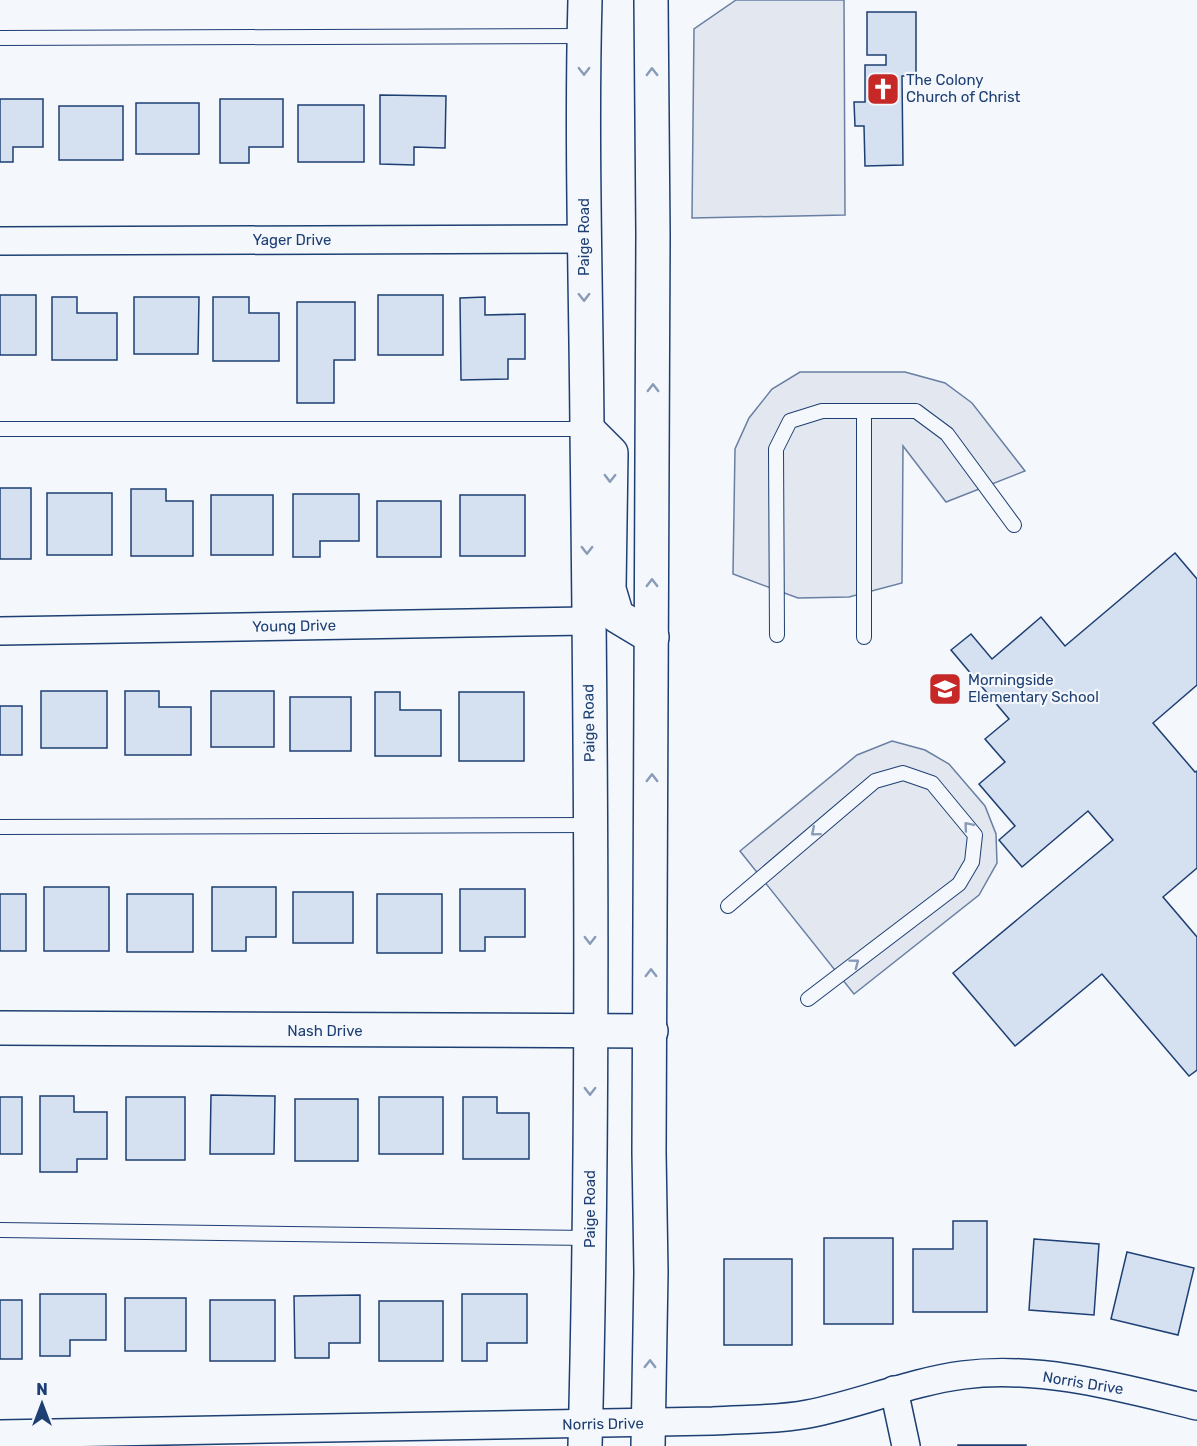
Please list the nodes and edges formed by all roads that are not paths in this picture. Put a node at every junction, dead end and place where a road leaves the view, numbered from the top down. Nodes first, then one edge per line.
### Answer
1 (651, 9) edge
2 (585, 17) edge
3 (0, 38) edge
4 (583, 239) junction
5 (0, 241) edge
6 (864, 411) junction
7 (0, 429) edge
8 (587, 429) junction
9 (1014, 525) dead end
10 (587, 621) junction
11 (0, 631) edge
12 (777, 635) dead end
13 (652, 637) junction
14 (864, 637) dead end
15 (590, 825) junction
16 (0, 827) edge
17 (729, 906) dead end
18 (808, 999) dead end
19 (0, 1028) edge
20 (651, 1031) junction
21 (590, 1032) junction
22 (0, 1230) edge
23 (590, 1238) junction
24 (894, 1390) junction
25 (1197, 1406) edge
26 (0, 1434) edge
27 (649, 1434) edge
28 (586, 1435) edge
29 (906, 1446) edge

13 -> 1 main road
2 - 3 lane
2 -> 4 main road, Paige Road
4 - 5 street, Yager Drive
4 -> 8 main road, Paige Road
6 - 9 lane
6 - 12 lane
6 - 14 lane
7 - 8 lane
8 -> 10 main road, Paige Road
8 -> 13 main road
10 - 11 street, Young Drive
10 - 15 main road, Paige Road
20 -> 13 main road
15 - 16 lane
15 -> 21 main road, Paige Road
18 -> 17 lane
19 - 21 main road, Nash Drive
20 - 21 main road, Nash Drive
27 -> 20 main road
21 -> 23 main road, Paige Road
22 - 23 lane
23 - 28 main road, Paige Road
24 - 25 street, Norris Drive
24 - 27 street, Norris Drive
24 - 29 street
26 - 28 street, Norris Drive
27 - 28 street, Norris Drive

